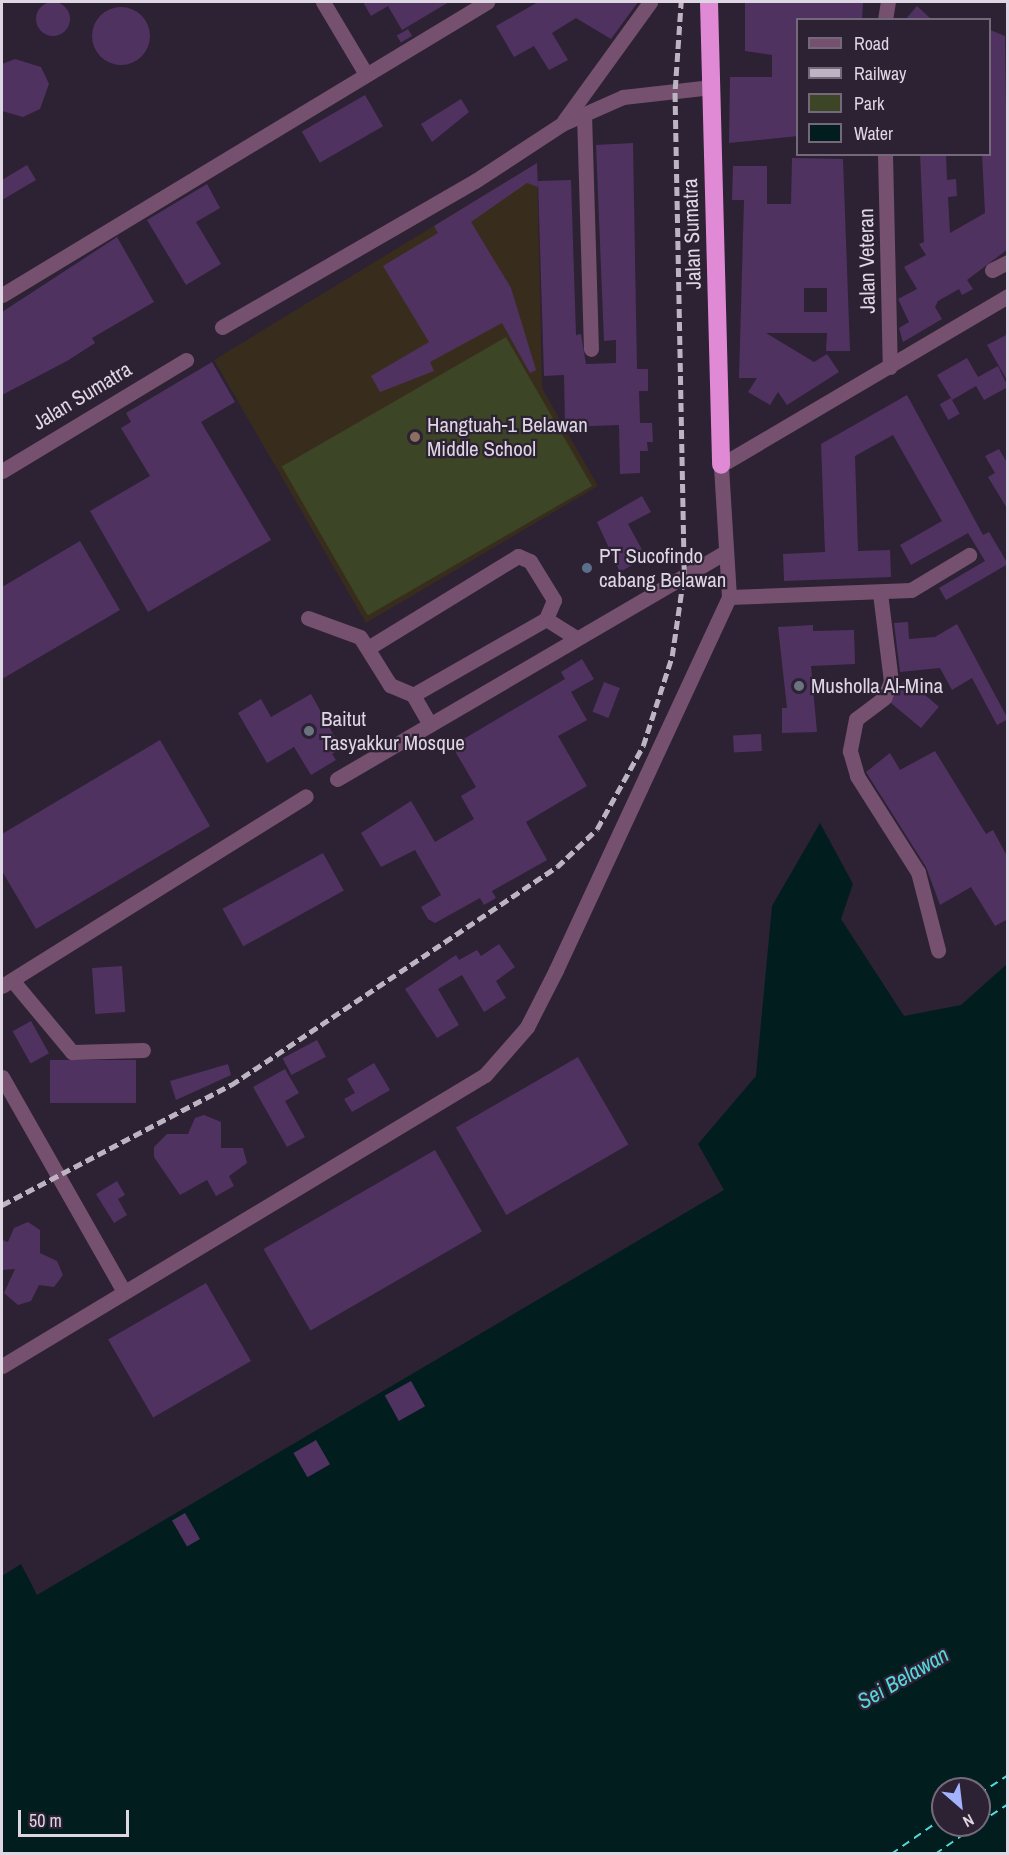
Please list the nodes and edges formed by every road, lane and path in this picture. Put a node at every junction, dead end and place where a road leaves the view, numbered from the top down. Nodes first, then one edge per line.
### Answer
1 (323, 2) edge
2 (488, 2) edge
3 (650, 2) edge
4 (709, 2) edge
5 (888, 2) edge
6 (885, 18) edge
7 (366, 74) junction
8 (711, 87) junction
9 (584, 114) junction
10 (562, 123) junction
11 (885, 156) edge
12 (1008, 262) edge
13 (992, 270) dead end
14 (2, 295) edge
15 (1008, 296) edge
16 (222, 327) dead end
17 (591, 349) dead end
18 (186, 360) dead end
19 (890, 367) junction
20 (721, 465) junction
21 (2, 471) edge
22 (724, 552) junction
23 (969, 555) dead end
24 (880, 593) junction
25 (729, 597) junction
26 (308, 618) dead end
27 (546, 619) junction
28 (575, 637) junction
29 (368, 648) junction
30 (413, 695) junction
31 (430, 724) junction
32 (337, 779) dead end
33 (306, 796) dead end
34 (938, 950) dead end
35 (7, 983) edge
36 (143, 1050) dead end
37 (2, 1077) edge
38 (124, 1292) junction
39 (2, 1366) edge

1 - 7 street
2 - 7 street
3 - 10 street
4 - 8 highway, Jalan Sumatra
5 - 6 street
7 - 14 street
8 - 9 street
8 - 20 highway, Jalan Sumatra
9 - 10 street
9 - 17 street
10 - 16 street
11 - 19 street, Jalan Veteran
12 - 13 street
15 - 19 street
18 - 21 street, Jalan Sumatra
19 - 20 street
20 - 22 street
22 - 25 street
22 - 28 street
23 - 24 street
24 - 25 street
24 - 34 street
25 - 38 street
26 - 29 street
27 - 28 street
27 - 29 street
27 - 30 street
28 - 31 street
29 - 30 street
30 - 31 street
31 - 32 street
33 - 35 street
35 - 36 street
37 - 38 street
38 - 39 street

